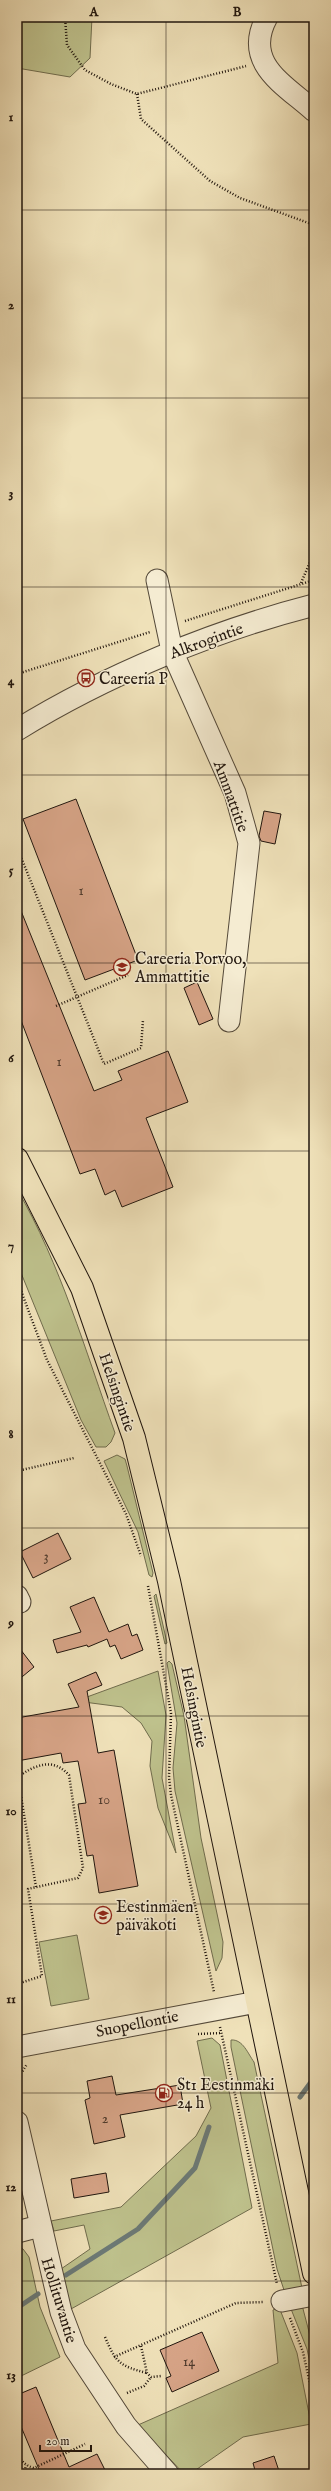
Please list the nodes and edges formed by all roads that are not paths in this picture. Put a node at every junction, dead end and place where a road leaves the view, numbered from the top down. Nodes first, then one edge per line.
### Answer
1 (267, 17) edge
2 (314, 111) edge
3 (157, 580) dead end
4 (314, 605) edge
5 (172, 651) junction
6 (17, 730) edge
7 (229, 1021) dead end
8 (17, 1159) edge
9 (257, 2002) junction
10 (17, 2047) edge
11 (17, 2122) edge
12 (40, 2226) junction
13 (17, 2232) edge
14 (314, 2273) edge
15 (314, 2295) edge
16 (282, 2301) road end
17 (168, 2474) edge

1 - 2 street
3 - 5 street, Ammattitie
4 - 5 street, Alkrogintie
5 - 6 street, Alkrogintie
5 - 7 street, Ammattitie
8 - 9 main road, Helsingintie
9 - 10 street, Suopellontie
9 - 14 main road, Helsingintie
11 - 12 street, Hollituvantie
12 - 13 street
12 - 17 street, Hollituvantie
15 - 16 street

